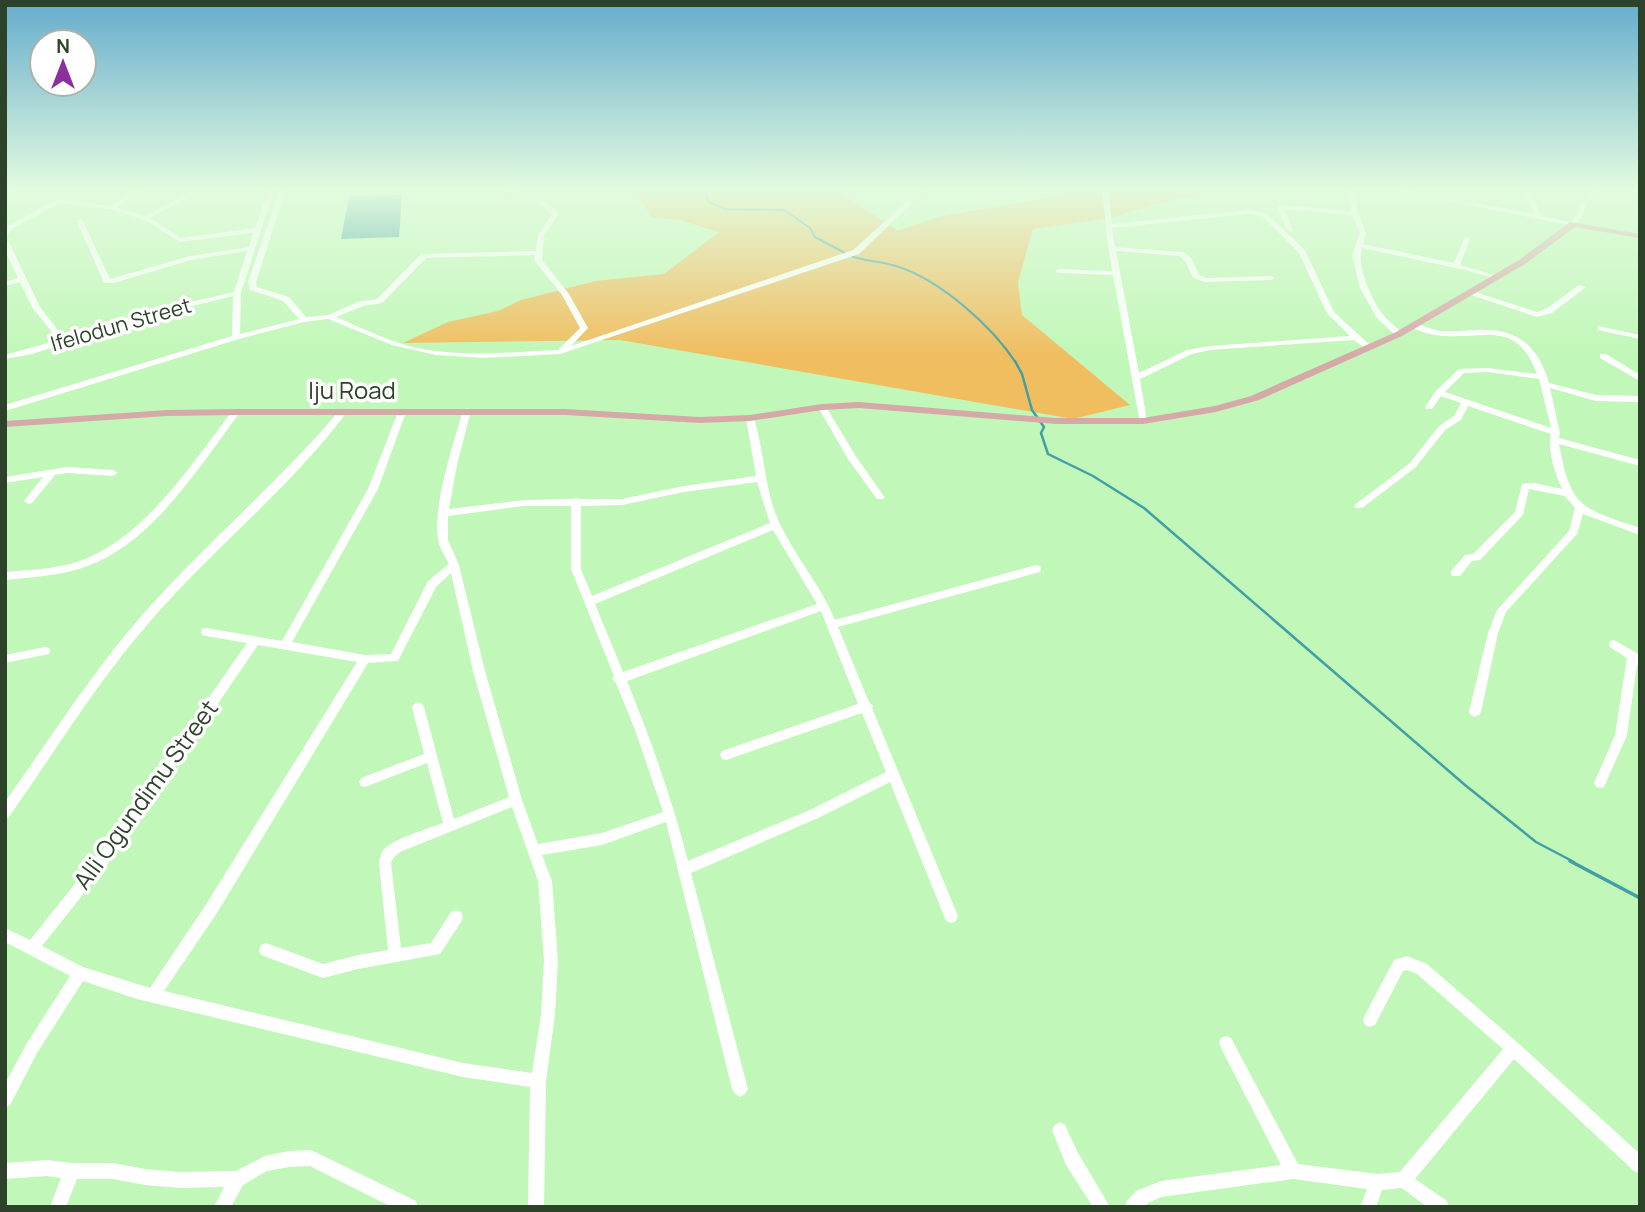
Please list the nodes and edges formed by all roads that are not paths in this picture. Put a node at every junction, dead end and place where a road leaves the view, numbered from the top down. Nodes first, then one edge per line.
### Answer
1 (90, 244) edge
2 (254, 244) edge
3 (265, 244) edge
4 (539, 244) edge
5 (865, 244) edge
6 (1111, 244) edge
7 (1294, 244) edge
8 (1465, 244) edge
9 (1547, 244) edge
10 (1358, 245) joint
11 (253, 248) junction
12 (1112, 249) junction
13 (8, 253) edge
14 (537, 253) junction
15 (1456, 266) junction
16 (1059, 271) dead end
17 (1117, 273) junction
18 (1497, 277) junction
19 (1271, 278) dead end
20 (22, 279) junction
21 (5, 284) edge
22 (1582, 287) dead end
23 (237, 293) junction
24 (1472, 294) junction
25 (329, 317) junction
26 (304, 320) junction
27 (1415, 327) junction
28 (1601, 328) dead end
29 (1399, 334) junction
30 (236, 337) junction
31 (1640, 337) edge
32 (1356, 338) junction
33 (62, 341) junction
34 (1367, 346) junction
35 (560, 352) junction
36 (7, 354) edge
37 (1603, 356) dead end
38 (1137, 377) junction
39 (1640, 379) edge
40 (1544, 380) junction
41 (1438, 393) junction
42 (1640, 398) edge
43 (1466, 401) junction
44 (822, 407) junction
45 (1429, 407) dead end
46 (5, 408) edge
47 (467, 411) junction
48 (236, 412) junction
49 (343, 412) junction
50 (402, 412) junction
51 (750, 418) junction
52 (1143, 421) junction
53 (5, 424) edge
54 (1555, 436) junction
55 (1640, 463) edge
56 (51, 473) junction
57 (113, 473) dead end
58 (761, 478) junction
59 (5, 480) edge
60 (1565, 493) junction
61 (880, 497) dead end
62 (29, 501) dead end
63 (576, 501) junction
64 (1359, 506) dead end
65 (1579, 509) junction
66 (443, 513) junction
67 (775, 524) junction
68 (1640, 532) edge
69 (454, 565) junction
70 (1036, 569) dead end
71 (1456, 573) dead end
72 (5, 576) edge
73 (591, 601) junction
74 (824, 606) junction
75 (832, 625) junction
76 (206, 632) dead end
77 (255, 641) junction
78 (1614, 644) dead end
79 (285, 646) junction
80 (45, 651) dead end
81 (5, 659) edge
82 (365, 659) junction
83 (1636, 659) edge
84 (618, 679) junction
85 (867, 706) junction
86 (418, 707) dead end
87 (1475, 712) dead end
88 (726, 755) dead end
89 (432, 756) junction
90 (894, 775) junction
91 (365, 782) dead end
92 (1600, 783) dead end
93 (516, 800) junction
94 (5, 813) edge
95 (670, 815) junction
96 (450, 827) junction
97 (535, 850) junction
98 (685, 869) junction
99 (951, 916) dead end
100 (456, 917) dead end
101 (5, 935) edge
102 (33, 947) junction
103 (266, 950) dead end
104 (395, 954) junction
105 (80, 973) junction
106 (153, 996) junction
107 (1370, 1020) dead end
108 (1226, 1043) dead end
109 (1513, 1048) junction
110 (538, 1081) junction
111 (740, 1089) dead end
112 (5, 1100) edge
113 (1060, 1130) dead end
114 (1640, 1166) edge
115 (5, 1171) edge
116 (72, 1171) junction
117 (1293, 1171) junction
118 (237, 1179) junction
119 (1404, 1180) junction
120 (1377, 1182) junction
121 (58, 1207) edge
122 (222, 1207) edge
123 (410, 1207) edge
124 (536, 1207) edge
125 (1102, 1207) edge
126 (1133, 1207) edge
127 (1368, 1207) edge
128 (1441, 1207) edge

1 - 11 street
2 - 11 street
3 - 26 street
4 - 14 street
5 - 35 street
6 - 12 street
7 - 32 street
8 - 15 street
9 - 18 main road, Iju Road
10 - 15 street
10 - 29 street
11 - 23 street
12 - 17 street
12 - 19 street
13 - 20 street
14 - 25 street
14 - 35 street
15 - 18 street
16 - 17 street
17 - 38 street
18 - 24 main road, Iju Road
20 - 21 street
20 - 33 street
22 - 24 street
23 - 30 street
23 - 33 street, Ifelodun Street
24 - 27 main road, Iju Road
25 - 26 street
25 - 35 street
26 - 30 street
27 - 29 main road, Iju Road
27 - 40 street
28 - 31 street
29 - 34 main road, Iju Road
30 - 46 street
32 - 34 street
32 - 38 street
33 - 36 street, Ifelodun Street
34 - 52 main road, Iju Road
37 - 39 street
38 - 52 street
40 - 41 street
40 - 42 street
40 - 54 street
41 - 43 street
41 - 45 street
43 - 54 street
43 - 64 street
44 - 51 main road, Iju Road
44 - 52 main road, Iju Road
44 - 61 street
47 - 50 main road, Iju Road
47 - 51 main road, Iju Road
47 - 66 street
48 - 49 main road, Iju Road
48 - 53 main road, Iju Road
48 - 72 street
49 - 50 main road, Iju Road
49 - 94 street
50 - 79 street
51 - 58 street
54 - 55 street
54 - 60 street
56 - 57 street
56 - 59 street
56 - 62 street
58 - 63 street
58 - 67 street
60 - 65 street
60 - 71 street
63 - 66 street
63 - 73 street
65 - 68 street
65 - 87 street
66 - 69 street
67 - 73 street
67 - 74 street
69 - 82 street
69 - 93 street
70 - 75 street
73 - 84 street
74 - 75 street
74 - 84 street
75 - 85 street
76 - 77 street
77 - 79 street
77 - 102 street, Alli Ogundimu Street
78 - 83 street
79 - 82 street
80 - 81 street
82 - 106 street
83 - 92 street
84 - 95 street
85 - 88 street
85 - 90 street
86 - 89 street
89 - 91 street
89 - 96 street
90 - 98 street
90 - 99 street
93 - 96 street
93 - 97 street
95 - 97 street
95 - 98 street
96 - 104 street
97 - 110 street
98 - 111 street
100 - 104 street
101 - 102 street
102 - 105 street
103 - 104 street
105 - 106 street
105 - 112 street
106 - 110 street
107 - 109 street
108 - 117 street
109 - 114 street
109 - 119 street
110 - 124 street
113 - 125 street
115 - 116 street
116 - 118 street
116 - 121 street
117 - 120 street
117 - 126 street
118 - 122 street
118 - 123 street
119 - 120 street
119 - 128 street
120 - 127 street

